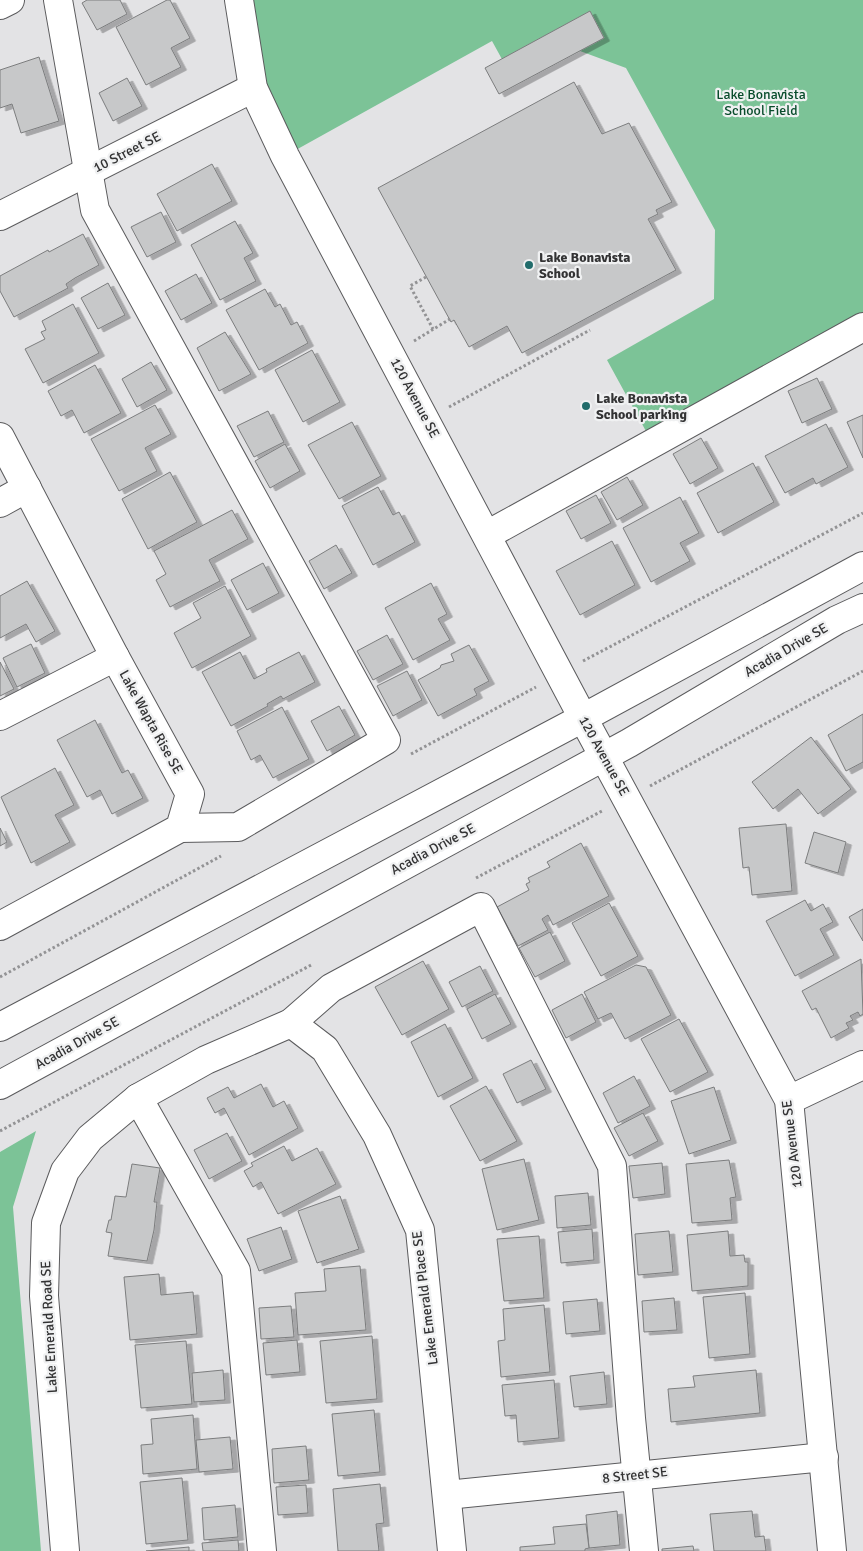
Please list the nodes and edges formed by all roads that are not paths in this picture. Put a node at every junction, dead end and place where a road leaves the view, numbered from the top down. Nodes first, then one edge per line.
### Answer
1 (10, 0) edge
2 (58, 0) edge
3 (239, 0) edge
4 (0, 6) edge
5 (253, 88) junction
6 (90, 171) junction
7 (0, 216) edge
8 (863, 327) edge
9 (0, 437) edge
10 (27, 488) junction
11 (0, 503) edge
12 (487, 536) junction
13 (863, 566) edge
14 (863, 608) edge
15 (115, 657) junction
16 (0, 716) edge
17 (583, 718) junction
18 (604, 756) junction
19 (180, 828) junction
20 (0, 926) edge
21 (291, 1023) junction
22 (0, 1027) edge
23 (863, 1065) edge
24 (0, 1085) edge
25 (138, 1098) junction
26 (789, 1100) junction
27 (824, 1457) junction
28 (636, 1474) junction
29 (447, 1495) junction
30 (65, 1551) edge
31 (262, 1551) edge
32 (452, 1551) edge
33 (644, 1551) edge
34 (832, 1551) edge

1 - 4 street
2 - 6 street
3 - 5 street, 120 Avenue SE
5 - 6 street, 10 Street SE
5 - 12 street, 120 Avenue SE
6 - 7 street, 10 Street SE
6 - 19 street
8 - 12 street
9 - 10 street, Lake Wapta Rise SE
10 - 11 street
10 - 15 street, Lake Wapta Rise SE
12 - 17 street, 120 Avenue SE
13 - 17 street
14 - 18 street, Acadia Drive SE
15 - 16 street
15 - 19 street, Lake Wapta Rise SE
17 - 18 street, 120 Avenue SE
17 - 22 street
18 - 24 street, Acadia Drive SE
18 - 26 street, 120 Avenue SE
19 - 20 street
21 - 25 street, Lake Emerald Road SE
21 - 28 street, Lake Emerald Road SE
21 - 29 street, Lake Emerald Place SE
23 - 26 street
25 - 30 street, Lake Emerald Road SE
25 - 31 street
26 - 27 street, 120 Avenue SE
27 - 28 street, 8 Street SE
27 - 34 street, 120 Avenue SE
28 - 29 street, 8 Street SE
28 - 33 street
29 - 32 street, Lake Emerald Place SE

